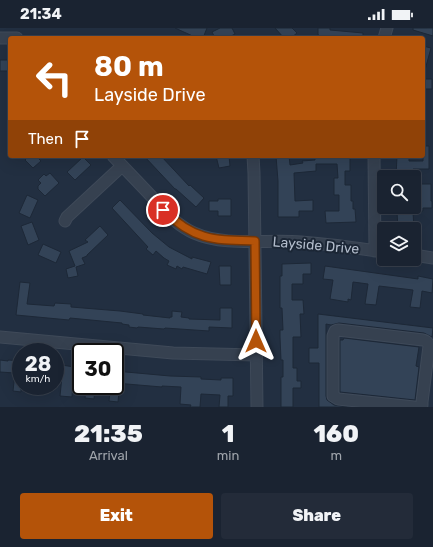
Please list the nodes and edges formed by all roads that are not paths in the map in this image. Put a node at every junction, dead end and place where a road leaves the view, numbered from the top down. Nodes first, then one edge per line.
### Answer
1 (115, 158) edge
2 (253, 158) edge
3 (374, 158) edge
4 (122, 166) junction
5 (65, 221) dead end
6 (377, 222) edge
7 (255, 241) junction
8 (377, 251) edge
9 (421, 256) edge
10 (433, 258) edge
11 (0, 337) edge
12 (256, 355) junction
13 (394, 406) edge
14 (257, 407) edge
15 (414, 407) edge
16 (419, 407) edge

1 - 4 street, Layside Drive
2 - 7 street
3 - 6 street
4 - 5 street
4 - 7 street, Layside Drive
7 - 8 street, Layside Drive
7 - 12 street
9 - 10 street
11 - 12 street
12 - 14 street
13 - 15 street
13 - 16 street

